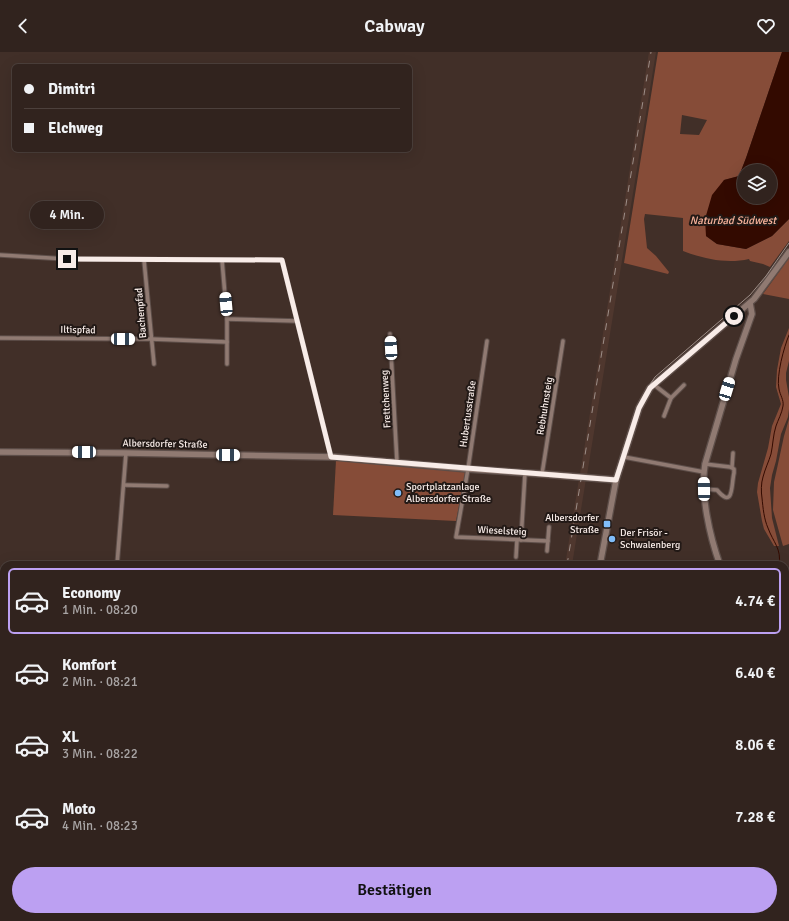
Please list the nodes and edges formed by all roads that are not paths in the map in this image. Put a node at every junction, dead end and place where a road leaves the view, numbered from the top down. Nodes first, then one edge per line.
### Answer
1 (789, 252) edge
2 (0, 255) edge
3 (144, 260) junction
4 (222, 260) junction
5 (750, 302) junction
6 (227, 319) junction
7 (297, 321) junction
8 (390, 334) dead end
9 (0, 338) edge
10 (151, 339) junction
11 (487, 341) dead end
12 (227, 342) junction
13 (563, 342) dead end
14 (154, 364) dead end
15 (227, 364) dead end
16 (653, 384) junction
17 (684, 385) dead end
18 (671, 398) junction
19 (664, 416) dead end
20 (0, 452) edge
21 (126, 453) junction
22 (734, 453) dead end
23 (331, 457) junction
24 (624, 457) junction
25 (396, 462) junction
26 (705, 464) junction
27 (732, 467) junction
28 (468, 469) junction
29 (704, 472) junction
30 (525, 473) junction
31 (542, 474) junction
32 (616, 480) junction
33 (124, 485) junction
34 (166, 486) dead end
35 (704, 489) junction
36 (548, 527) dead end
37 (456, 537) joint
38 (519, 540) junction
39 (548, 541) junction
40 (547, 551) dead end
41 (516, 557) dead end
42 (117, 561) edge
43 (601, 561) edge
44 (718, 561) edge

1 - 5 street
2 - 3 street
3 - 4 street
3 - 10 street, Bachenpfad
4 - 6 street
4 - 7 street
5 - 16 street
5 - 26 street
6 - 7 street
6 - 12 street
7 - 23 street
8 - 25 street, Frettchenweg
9 - 10 street, Iltispfad
10 - 12 street, Iltispfad
10 - 14 street, Bachenpfad
11 - 28 street, Hubertusstraße
12 - 15 street
13 - 31 street, Rebhuhnsteig
16 - 18 street
16 - 24 street
17 - 18 street
18 - 19 street
20 - 21 street, Albersdorfer Straße
21 - 23 street, Albersdorfer Straße
21 - 33 street
22 - 27 street
23 - 25 street, Albersdorfer Straße
24 - 29 street
24 - 32 street
25 - 28 street, Albersdorfer Straße
26 - 27 street
26 - 29 street
27 - 35 street
28 - 30 street, Albersdorfer Straße
28 - 37 street, Hubertusstraße
29 - 35 street
30 - 31 street, Albersdorfer Straße
30 - 38 street
31 - 32 street, Albersdorfer Straße
32 - 43 street
33 - 34 street
33 - 42 street
35 - 44 street
36 - 39 street
37 - 38 street, Wieselsteig
38 - 39 street, Wieselsteig
38 - 41 street
39 - 40 street

